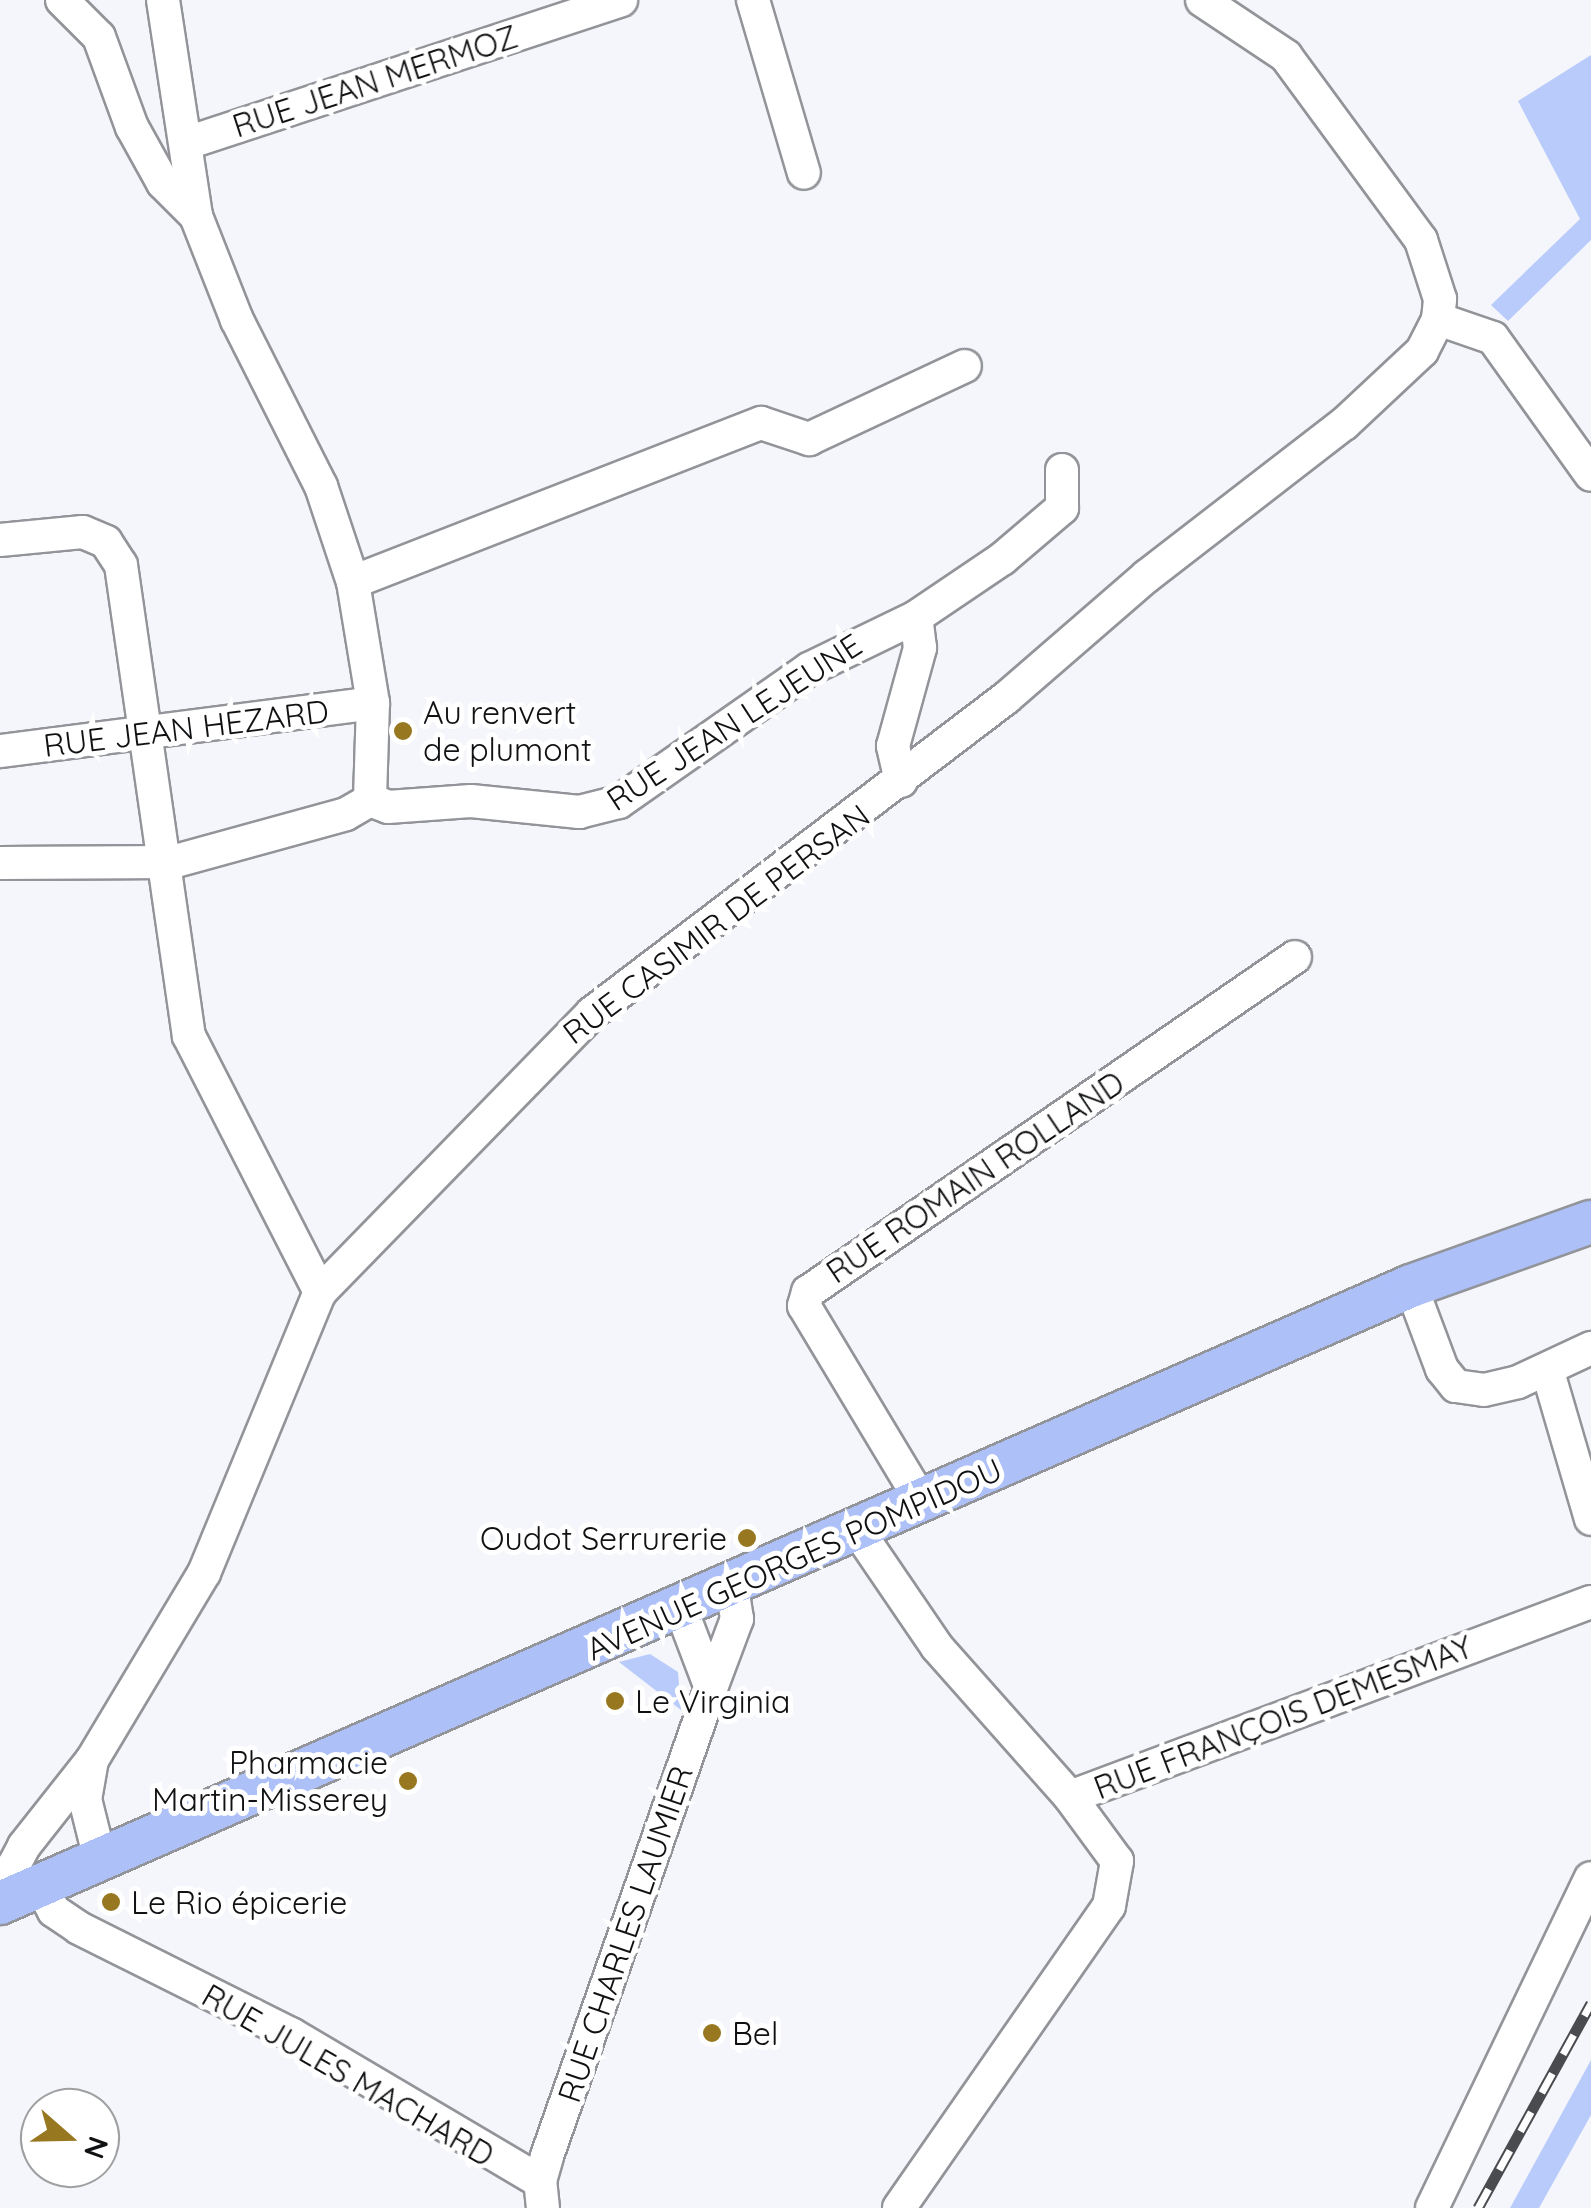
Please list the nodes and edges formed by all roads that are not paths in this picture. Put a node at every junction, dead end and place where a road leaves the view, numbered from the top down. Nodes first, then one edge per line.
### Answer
1 (62, 0) edge
2 (162, 0) edge
3 (620, 0) edge
4 (754, 0) edge
5 (1202, 0) edge
6 (187, 143) junction
7 (804, 173) dead end
8 (196, 216) junction
9 (1438, 319) junction
10 (965, 366) dead end
11 (1062, 470) dead end
12 (1591, 475) edge
13 (0, 540) edge
14 (353, 582) junction
15 (916, 617) junction
16 (373, 703) junction
17 (142, 737) junction
18 (0, 751) edge
19 (901, 781) junction
20 (370, 800) junction
21 (0, 863) edge
22 (162, 864) junction
23 (1295, 958) dead end
24 (1591, 1222) edge
25 (1411, 1286) junction
26 (320, 1292) junction
27 (1591, 1348) edge
28 (1548, 1372) junction
29 (922, 1502) junction
30 (1591, 1519) edge
31 (858, 1530) junction
32 (732, 1586) junction
33 (1591, 1602) edge
34 (681, 1609) junction
35 (712, 1688) junction
36 (92, 1760) junction
37 (1070, 1797) junction
38 (100, 1859) junction
39 (17, 1871) edge
40 (1591, 1878) edge
41 (542, 2194) edge
42 (899, 2208) edge
43 (1432, 2208) edge

1 - 8 street
2 - 6 street
3 - 6 street, RUE JEAN MERMOZ
4 - 7 street
5 - 9 street
6 - 8 street
8 - 14 street
9 - 12 street
9 - 19 street, RUE CASIMIR DE PERSAN
10 - 14 street
11 - 15 street, RUE JEAN LEJEUNE
13 - 17 street
14 - 16 street
15 - 19 street, RUE JEAN LEJEUNE
15 - 20 street, RUE JEAN LEJEUNE
16 - 17 street, RUE JEAN HEZARD
16 - 20 street
17 - 18 street, RUE JEAN HEZARD
17 - 22 street
19 - 26 street, RUE CASIMIR DE PERSAN
20 - 22 street
21 - 22 street
22 - 26 street
23 - 29 street, RUE ROMAIN ROLLAND
24 - 25 main road, AVENUE GEORGES POMPIDOU
25 - 28 street
25 - 29 main road, AVENUE GEORGES POMPIDOU
26 - 36 street, RUE CASIMIR DE PERSAN
27 - 28 street
28 - 30 street
29 - 31 main road, AVENUE GEORGES POMPIDOU
31 - 32 main road, AVENUE GEORGES POMPIDOU
31 - 37 street, RUE FRANÇOIS DEMESMAY
32 - 34 main road, AVENUE GEORGES POMPIDOU
32 - 35 street, RUE CHARLES LAUMIER
33 - 37 street, RUE FRANÇOIS DEMESMAY
34 - 35 street
34 - 38 main road, AVENUE GEORGES POMPIDOU
35 - 41 street, RUE CHARLES LAUMIER
36 - 38 street, RUE CASIMIR DE PERSAN
36 - 39 street, RUE CASIMIR DE PERSAN
37 - 42 street
38 - 39 main road, AVENUE GEORGES POMPIDOU
39 - 41 street, RUE JULES MACHARD
40 - 43 street

